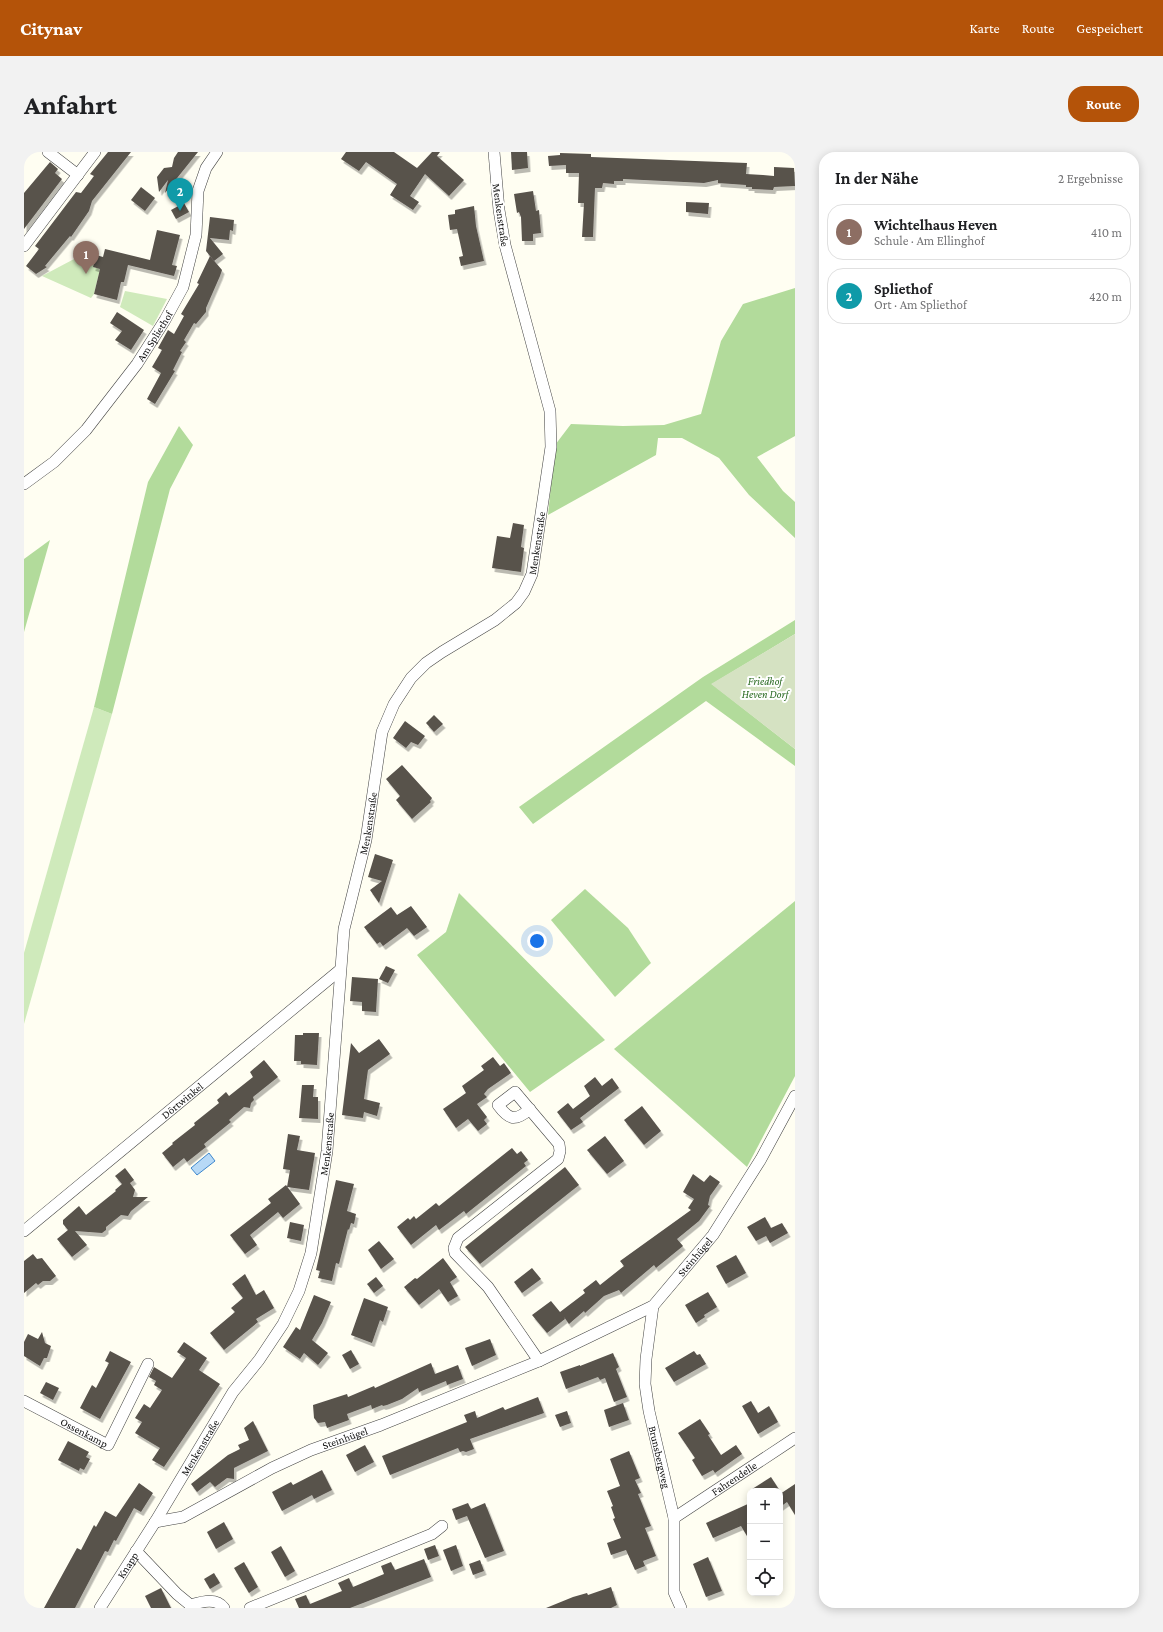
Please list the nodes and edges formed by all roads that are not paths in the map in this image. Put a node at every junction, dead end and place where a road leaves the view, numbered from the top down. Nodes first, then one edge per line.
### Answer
1 (48, 152) edge
2 (95, 152) edge
3 (216, 152) edge
4 (494, 152) edge
5 (78, 175) junction
6 (24, 246) edge
7 (24, 484) edge
8 (340, 970) junction
9 (795, 1096) edge
10 (530, 1109) dead end
11 (24, 1231) edge
12 (653, 1306) junction
13 (539, 1361) junction
14 (148, 1364) dead end
15 (24, 1401) edge
16 (795, 1438) edge
17 (674, 1518) junction
18 (155, 1522) junction
19 (442, 1526) dead end
20 (136, 1551) junction
21 (192, 1606) edge
22 (100, 1608) edge
23 (224, 1608) edge
24 (250, 1608) edge
25 (680, 1608) edge

1 - 5 street
2 - 5 street
3 - 7 street, Am Spliethof
4 - 8 street, Menkenstraße
5 - 6 street
8 - 11 street, Dörtwinkel
8 - 18 street, Menkenstraße
9 - 12 street, Steinhügel
10 - 13 street
12 - 13 street, Steinhügel
12 - 17 street, Brunsbergweg
13 - 18 street, Steinhügel
14 - 15 street, Ossenkamp
16 - 17 street, Fahrendelle
17 - 25 street, Brunsbergweg
18 - 20 street, Knapp
19 - 24 street
20 - 21 street
20 - 22 street, Knapp
21 - 23 street

